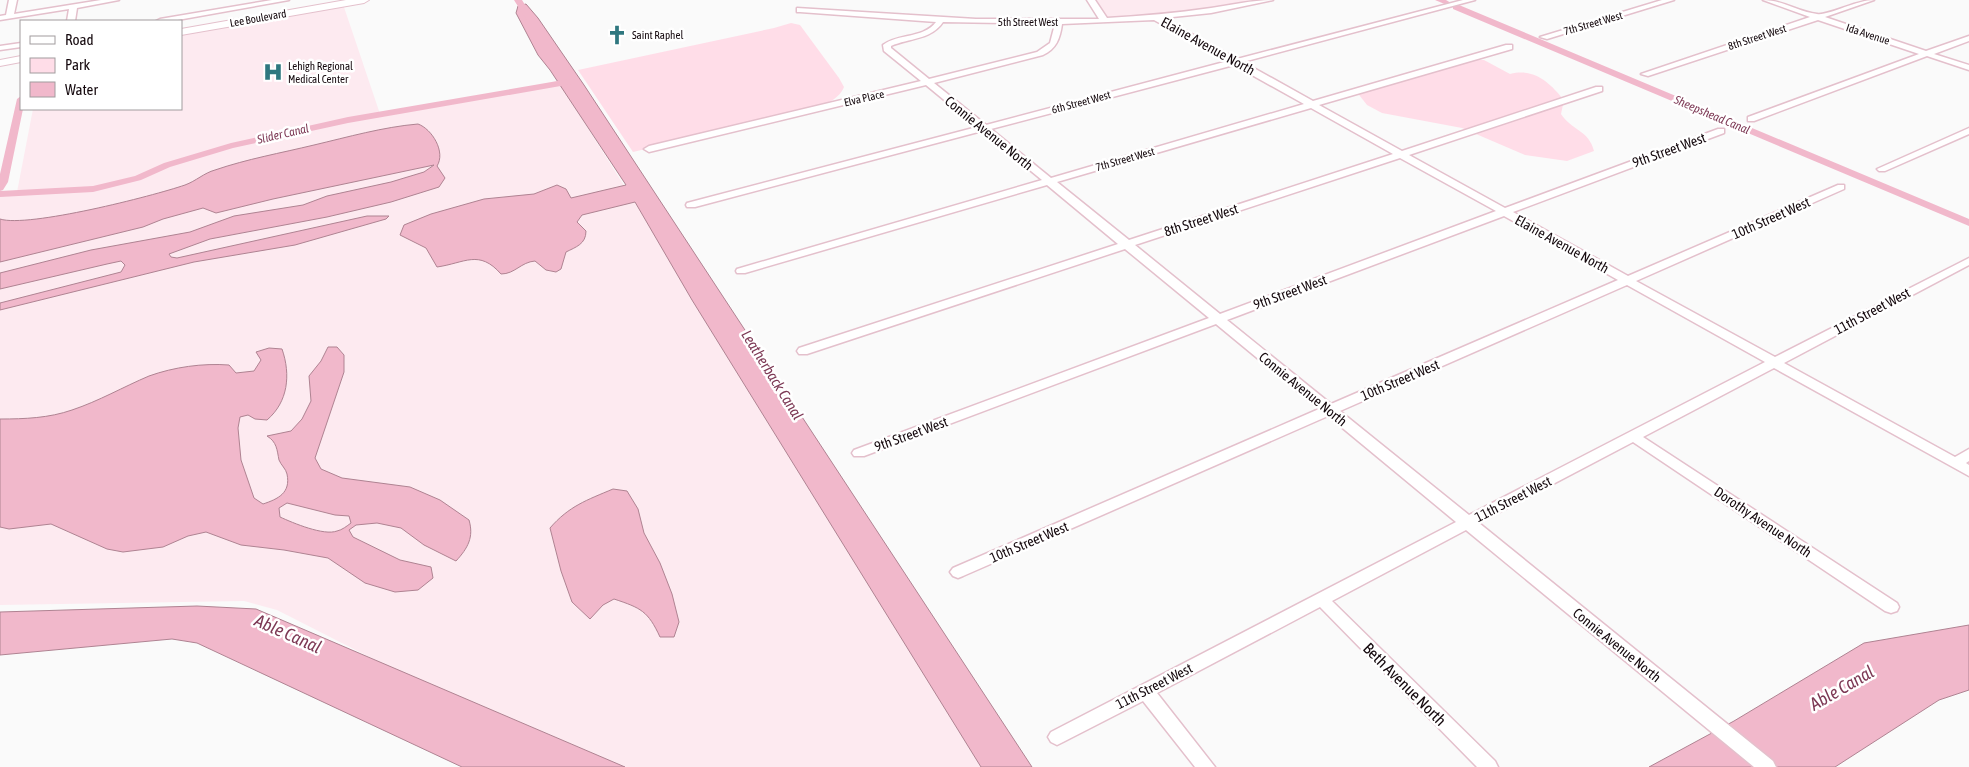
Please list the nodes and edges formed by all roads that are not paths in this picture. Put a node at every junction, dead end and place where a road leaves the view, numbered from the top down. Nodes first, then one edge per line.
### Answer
1 (13, 0) edge
2 (115, 0) edge
3 (285, 0) edge
4 (331, 0) edge
5 (364, 0) edge
6 (808, 0) edge
7 (1091, 0) edge
8 (1269, 0) edge
9 (1471, 0) edge
10 (1670, 0) edge
11 (1767, 0) edge
12 (1870, 0) edge
13 (353, 1) edge
14 (73, 7) junction
15 (9, 17) junction
16 (1155, 17) junction
17 (1818, 17) junction
18 (0, 18) edge
19 (71, 20) edge
20 (166, 20) edge
21 (941, 20) junction
22 (1104, 20) junction
23 (1059, 22) junction
24 (182, 26) edge
25 (182, 32) edge
26 (1544, 37) dead end
27 (1969, 38) edge
28 (20, 45) edge
29 (1509, 47) dead end
30 (0, 48) edge
31 (20, 53) edge
32 (1927, 54) junction
33 (0, 57) edge
34 (20, 60) edge
35 (1236, 62) junction
36 (0, 63) edge
37 (1969, 68) edge
38 (1645, 74) dead end
39 (926, 82) junction
40 (1599, 89) dead end
41 (1313, 104) junction
42 (1752, 119) dead end
43 (983, 128) junction
44 (1721, 131) dead end
45 (1969, 131) edge
46 (649, 149) dead end
47 (1402, 154) junction
48 (1882, 169) dead end
49 (1049, 182) junction
50 (1841, 187) dead end
51 (691, 205) dead end
52 (1505, 211) junction
53 (1126, 244) junction
54 (1969, 261) edge
55 (741, 271) dead end
56 (1627, 280) junction
57 (1217, 319) junction
58 (804, 350) dead end
59 (1774, 363) junction
60 (1328, 410) junction
61 (1634, 437) junction
62 (860, 453) dead end
63 (1969, 454) edge
64 (1956, 463) junction
65 (1969, 470) edge
66 (1466, 522) junction
67 (958, 572) dead end
68 (1322, 600) junction
69 (1892, 607) dead end
70 (1146, 692) junction
71 (1057, 737) dead end
72 (1206, 767) edge
73 (1489, 767) edge
74 (1767, 767) edge

1 - 15 street
2 - 14 street
3 - 20 street
4 - 24 main road, Lee Boulevard
5 - 13 main road, Lee Boulevard
6 - 21 street, 5th Street West
7 - 22 street
8 - 16 street, 5th Street West
9 - 35 street, 6th Street West
10 - 26 street, 7th Street West
11 - 17 street, Ida Avenue
12 - 17 street, 8th Street West
13 - 25 main road, Lee Boulevard
14 - 15 street
14 - 19 street
15 - 18 street
16 - 22 street, 5th Street West
16 - 35 street, Elaine Avenue North
17 - 32 street, Ida Avenue
17 - 38 street, 8th Street West
21 - 23 street, 5th Street West
21 - 39 street, Connie Avenue North
22 - 23 street, 5th Street West
23 - 39 street, Elva Place
27 - 32 street
28 - 30 street
29 - 41 street, 7th Street West
31 - 33 main road
32 - 37 street, Ida Avenue
32 - 42 street
34 - 36 main road
35 - 41 street, Elaine Avenue North
35 - 43 street, 6th Street West
39 - 43 street, Connie Avenue North
39 - 46 street, Elva Place
40 - 47 street, 8th Street West
41 - 47 street, Elaine Avenue North
41 - 49 street, 7th Street West
43 - 49 street, Connie Avenue North
43 - 51 street, 6th Street West
44 - 52 street, 9th Street West
45 - 48 street
47 - 52 street, Elaine Avenue North
47 - 53 street, 8th Street West
49 - 53 street, Connie Avenue North
49 - 55 street, 7th Street West
50 - 56 street, 10th Street West
52 - 56 street, Elaine Avenue North
52 - 57 street, 9th Street West
53 - 57 street, Connie Avenue North
53 - 58 street, 8th Street West
54 - 59 street, 11th Street West
56 - 59 street, Elaine Avenue North
56 - 60 street, 10th Street West
57 - 60 street, Connie Avenue North
57 - 62 street, 9th Street West
59 - 61 street, 11th Street West
59 - 64 street, Elaine Avenue North
60 - 66 street, Connie Avenue North
60 - 67 street, 10th Street West
61 - 66 street, 11th Street West
61 - 69 street, Dorothy Avenue North
63 - 64 street
64 - 65 street, Elaine Avenue North
66 - 68 street, 11th Street West
66 - 74 street, Connie Avenue North
68 - 70 street, 11th Street West
68 - 73 street, Beth Avenue North
70 - 71 street, 11th Street West
70 - 72 street

